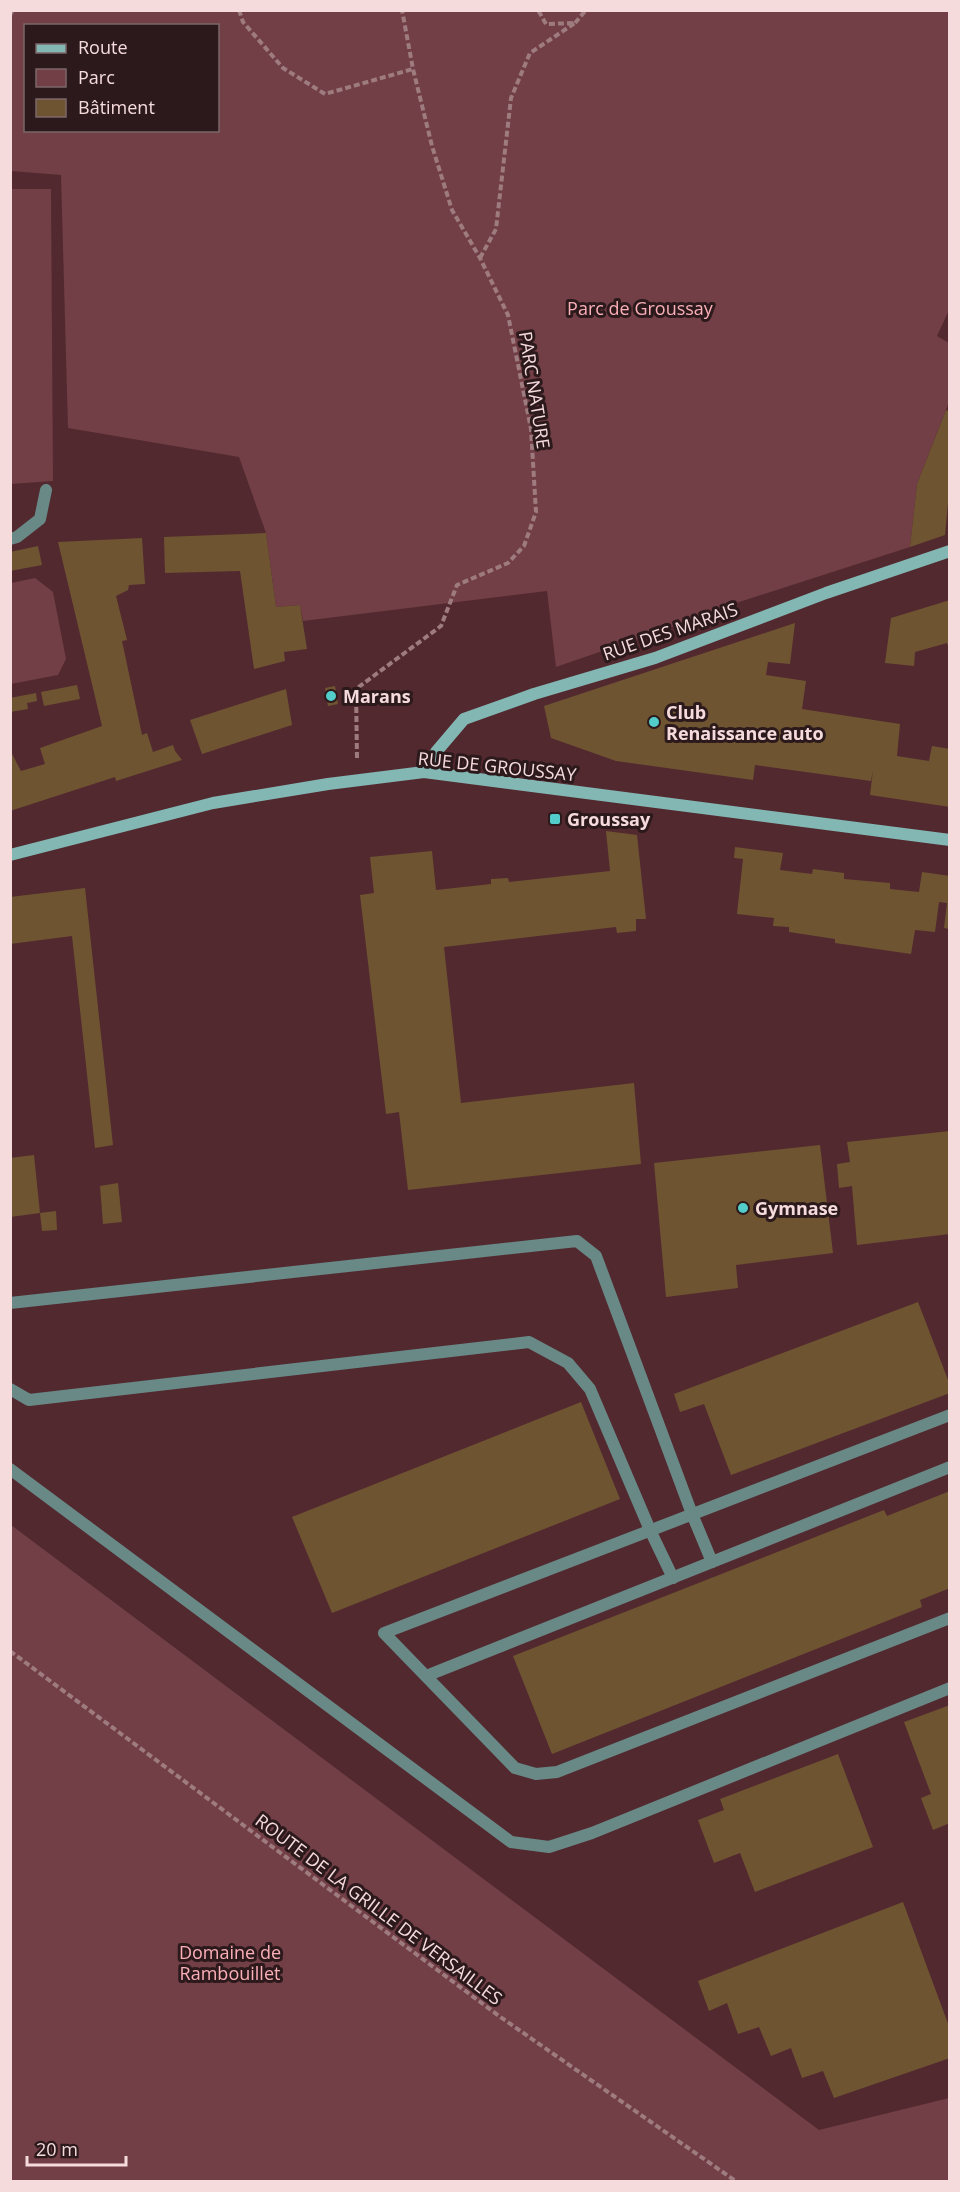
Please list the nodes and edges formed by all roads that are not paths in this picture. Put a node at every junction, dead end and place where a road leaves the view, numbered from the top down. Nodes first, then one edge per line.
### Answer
1 (46, 490) dead end
2 (10, 539) edge
3 (950, 551) edge
4 (424, 772) junction
5 (950, 840) edge
6 (10, 855) edge
7 (10, 1303) edge
8 (10, 1389) edge
9 (950, 1415) edge
10 (950, 1467) edge
11 (10, 1469) edge
12 (692, 1514) junction
13 (650, 1530) junction
14 (712, 1562) junction
15 (673, 1578) junction
16 (950, 1618) edge
17 (426, 1676) junction
18 (950, 1688) edge

1 - 2 lane
3 - 4 main road, RUE DES MARAIS
4 - 5 main road, RUE DE GROUSSAY
4 - 6 main road, RUE DE GROUSSAY
7 - 12 lane
8 - 13 lane
9 - 12 lane
10 - 14 lane
11 - 18 lane
12 - 13 lane
12 - 14 lane
13 - 15 lane
13 - 17 lane
14 - 15 lane
15 - 17 lane
16 - 17 lane

